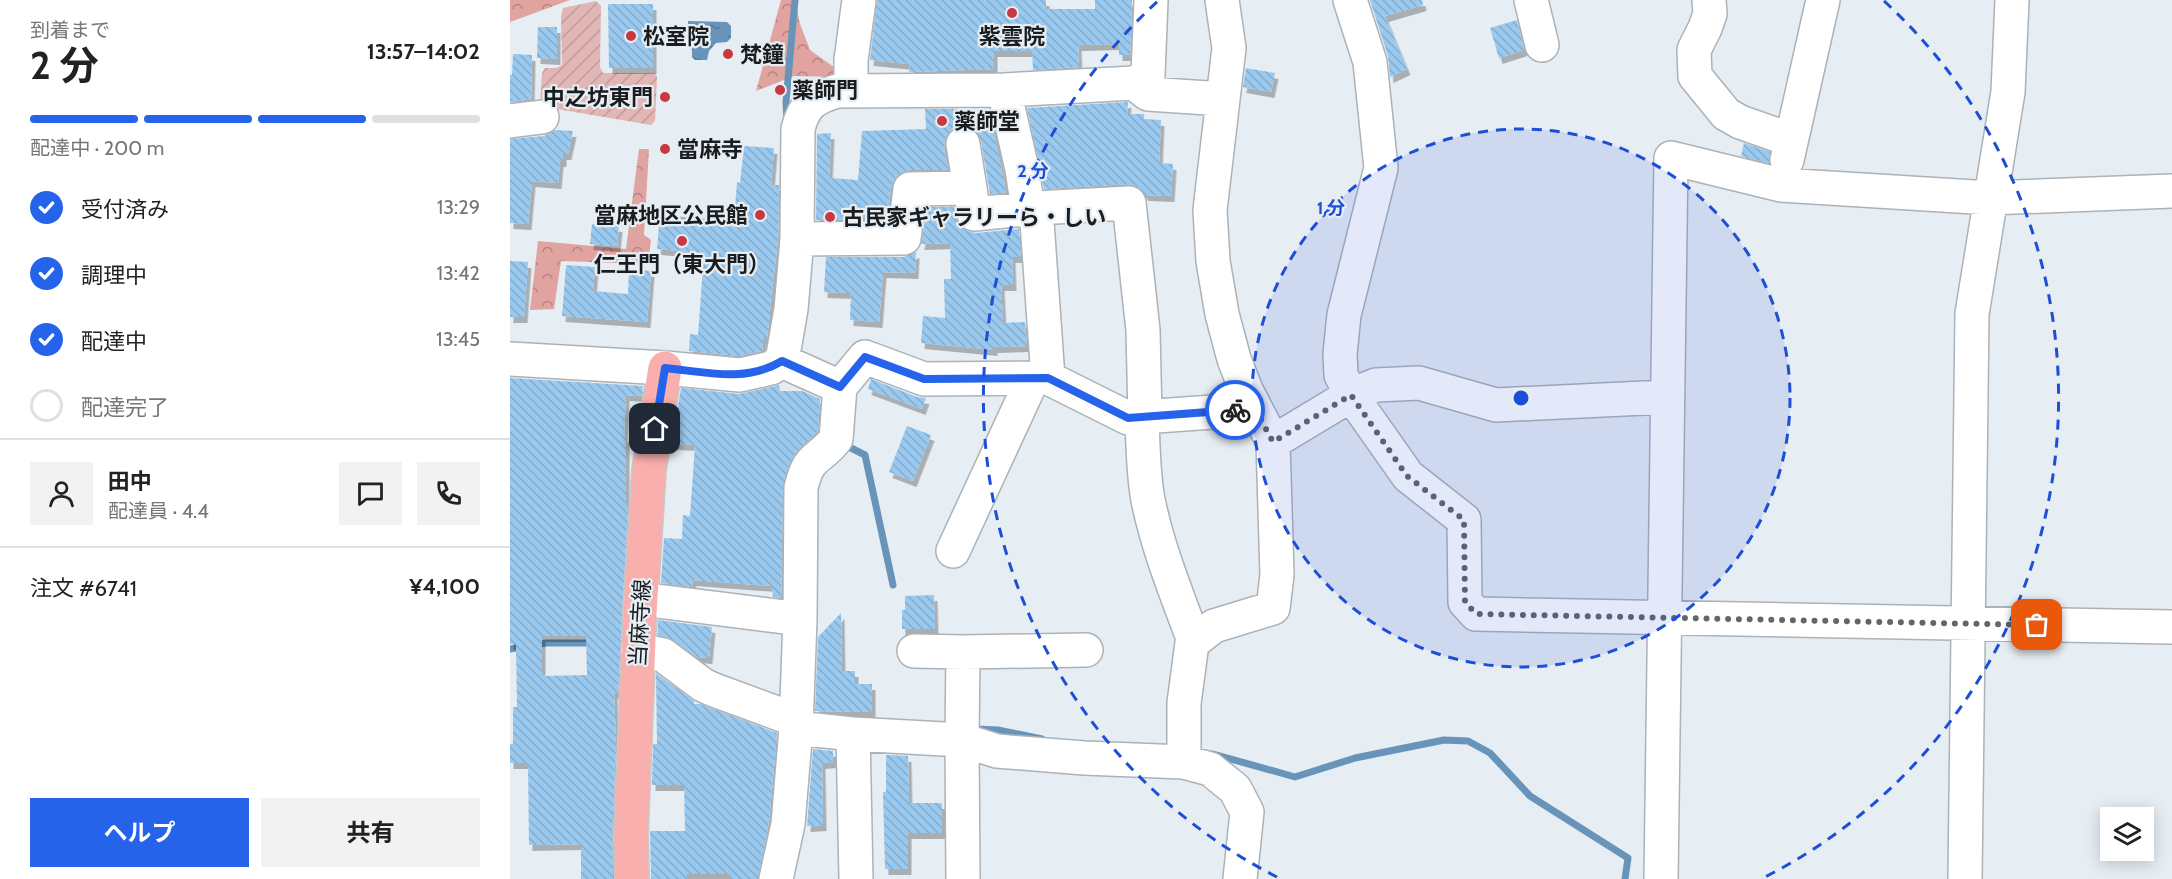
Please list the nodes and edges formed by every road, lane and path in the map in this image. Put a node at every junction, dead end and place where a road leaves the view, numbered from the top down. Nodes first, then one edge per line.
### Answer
1 (859, 0) edge
2 (1150, 0) edge
3 (1222, 0) edge
4 (1350, 0) edge
5 (1531, 0) edge
6 (1709, 0) edge
7 (1823, 0) edge
8 (2012, 0) edge
9 (1542, 45) dead end
10 (1134, 83) junction
11 (1004, 90) junction
12 (851, 91) junction
13 (1223, 99) junction
14 (542, 117) dead end
15 (510, 121) edge
16 (1791, 140) junction
17 (963, 144) dead end
18 (1781, 185) junction
19 (969, 188) junction
20 (2172, 191) edge
21 (1990, 198) junction
22 (1032, 208) junction
23 (797, 239) junction
24 (510, 359) edge
25 (777, 364) junction
26 (665, 368) junction
27 (1041, 378) junction
28 (840, 387) junction
29 (1351, 395) junction
30 (1666, 397) junction
31 (1255, 409) junction
32 (1144, 417) junction
33 (1273, 442) junction
34 (953, 550) dead end
35 (641, 599) junction
36 (1664, 618) junction
37 (800, 619) junction
38 (1969, 624) junction
39 (2172, 627) edge
40 (1194, 641) junction
41 (638, 650) junction
42 (1086, 650) dead end
43 (914, 651) dead end
44 (963, 652) junction
45 (796, 724) junction
46 (962, 732) junction
47 (853, 734) junction
48 (1184, 753) junction
49 (632, 879) edge
50 (776, 879) edge
51 (856, 879) edge
52 (963, 879) edge
53 (1240, 879) edge
54 (1661, 879) edge
55 (1965, 879) edge

1 - 12 street
2 - 10 street
3 - 13 street
4 - 29 street
5 - 9 street
6 - 16 street
7 - 16 street
8 - 21 street
10 - 11 street
10 - 13 street
11 - 12 street
11 - 22 street
12 - 23 street
13 - 31 street
14 - 15 street
16 - 18 street
17 - 19 street
18 - 21 street
18 - 30 street
19 - 22 street
19 - 23 street
20 - 21 street
21 - 38 street
22 - 27 street
22 - 32 street
23 - 25 street
24 - 26 street
25 - 26 street
25 - 28 street
26 - 35 main road, 当麻寺線
27 - 28 street
27 - 32 street
27 - 34 street
28 - 37 street
29 - 30 street
29 - 33 street
29 - 36 street
30 - 36 street
31 - 32 street
31 - 33 street
32 - 40 street
33 - 40 street
35 - 37 street
35 - 41 main road, 当麻寺線
36 - 38 street
36 - 54 street
37 - 45 street
38 - 39 street
38 - 55 street
40 - 48 street
41 - 45 street
41 - 49 main road, 当麻寺線
42 - 44 street
43 - 44 street
44 - 46 street
45 - 47 street
45 - 50 street
46 - 47 street
46 - 48 street
46 - 52 street
47 - 51 street
48 - 53 street

